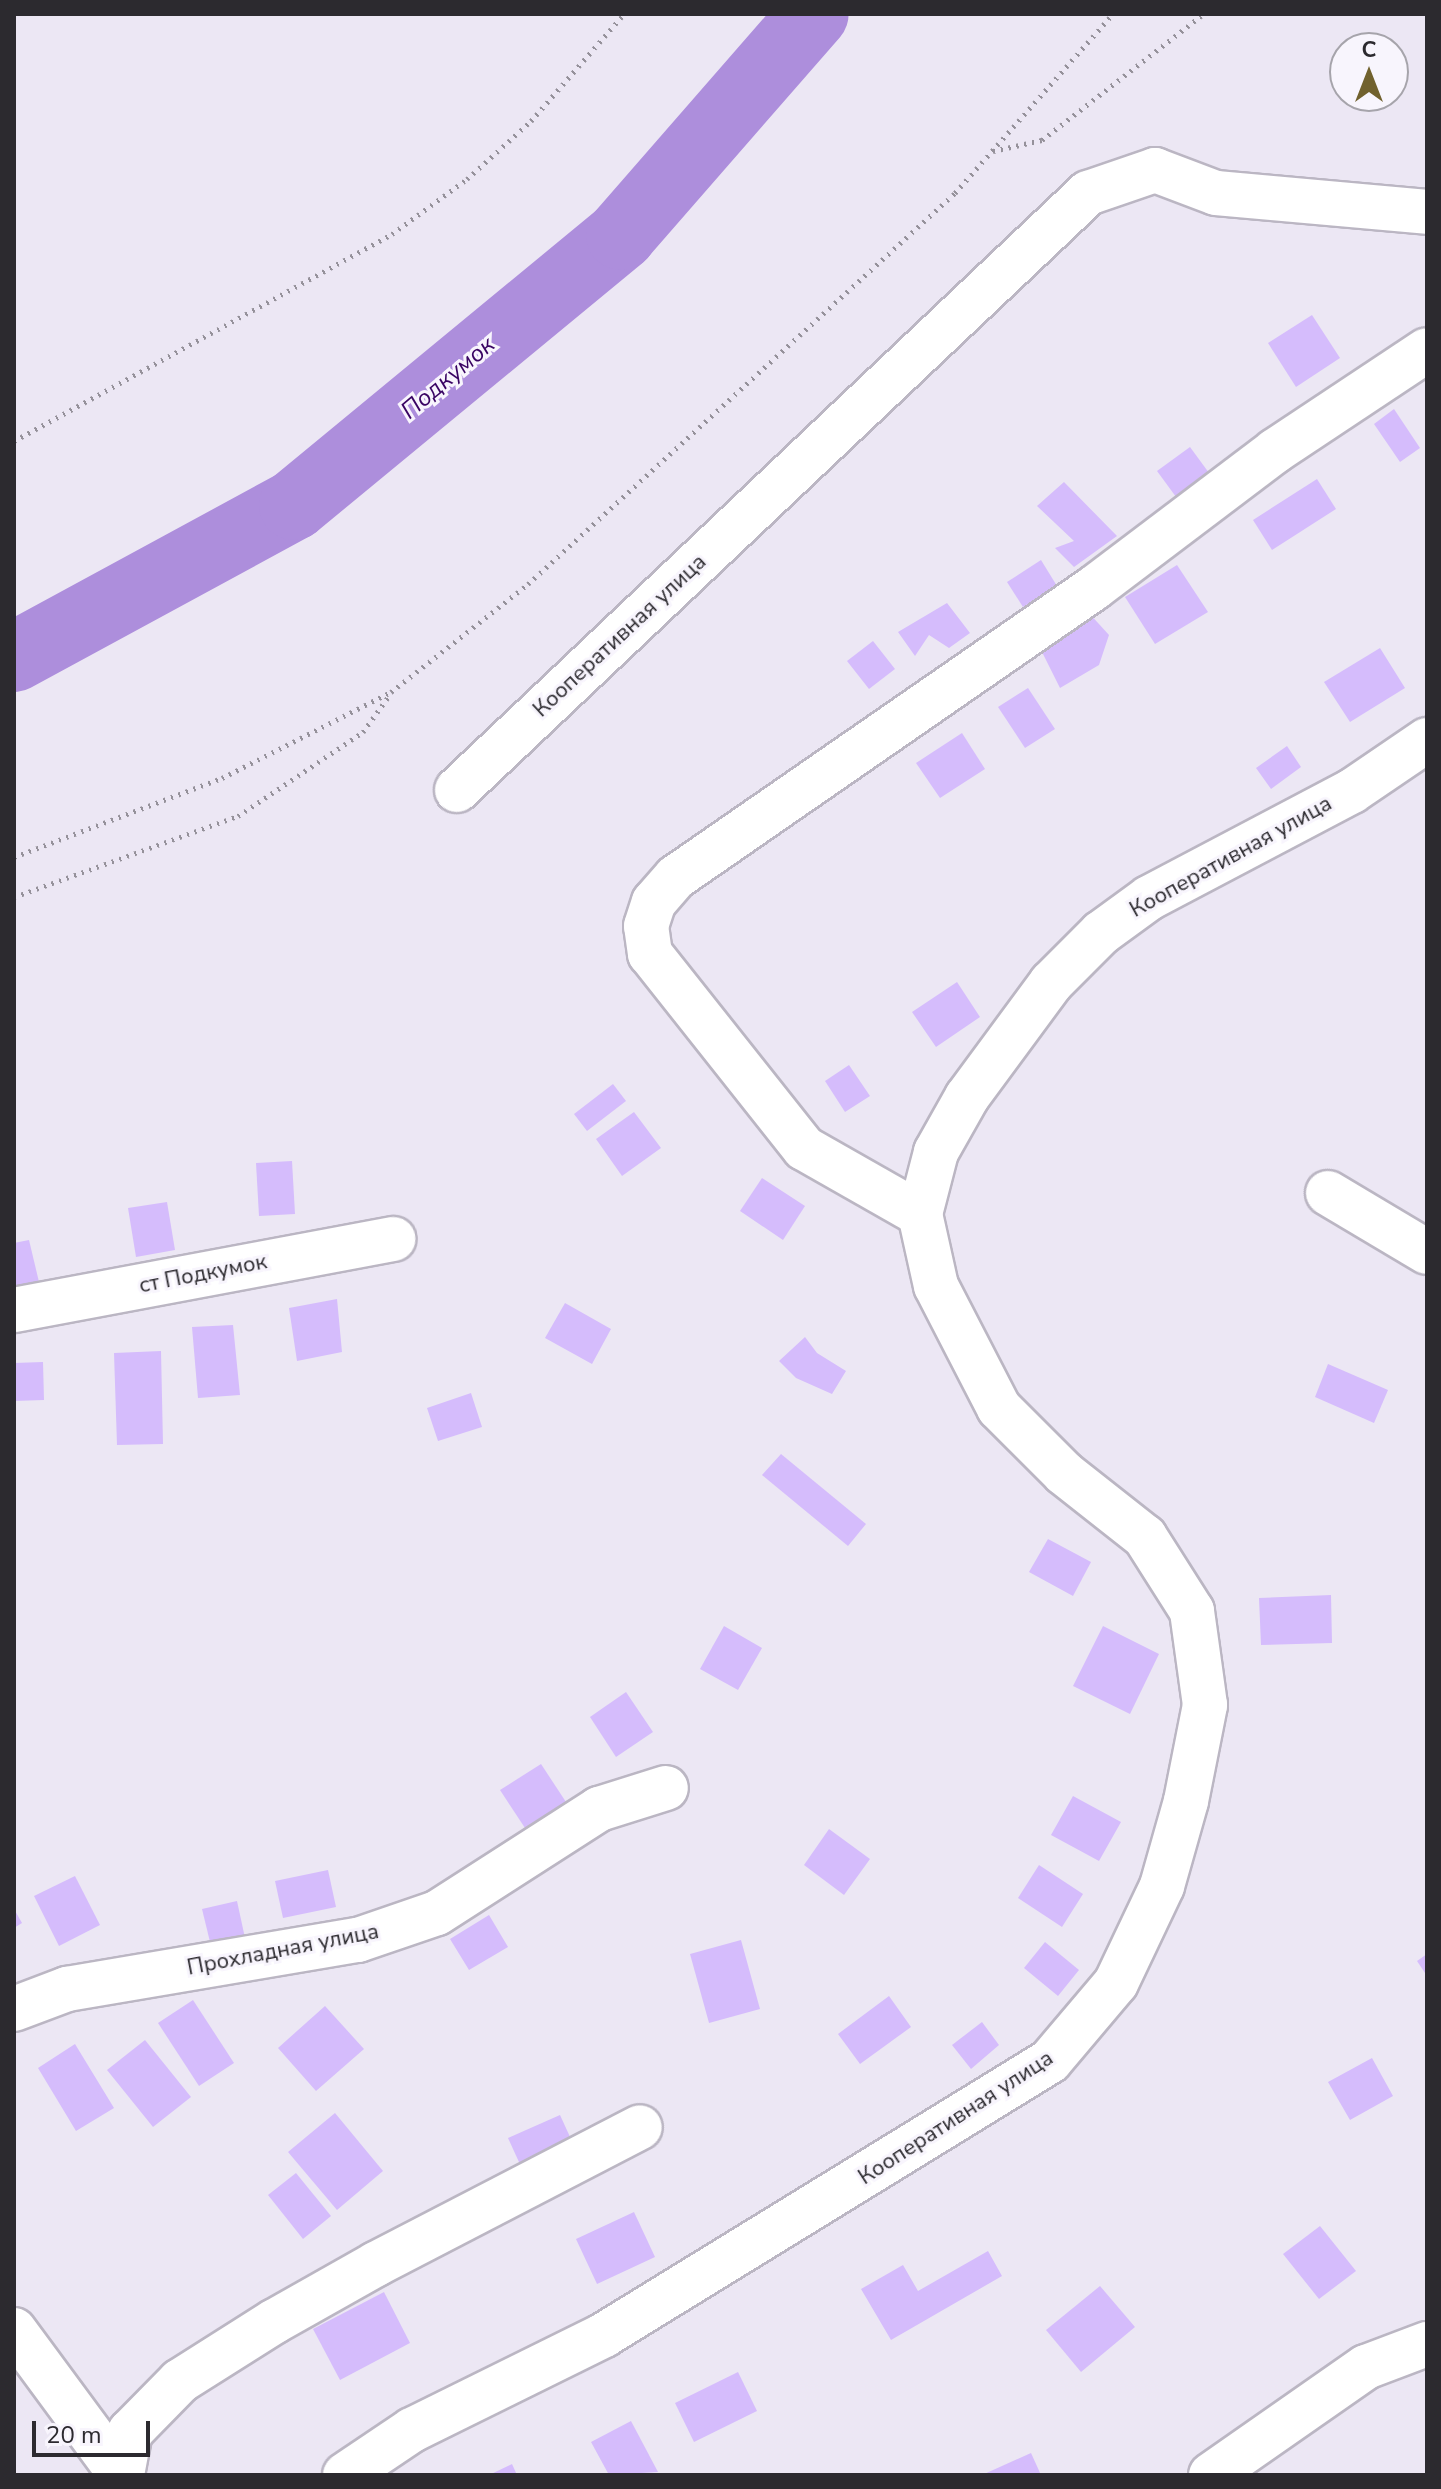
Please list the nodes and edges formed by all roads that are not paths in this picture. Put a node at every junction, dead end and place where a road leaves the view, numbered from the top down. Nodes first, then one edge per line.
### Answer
1 (1427, 212) edge
2 (1427, 350) edge
3 (1427, 740) edge
4 (457, 790) dead end
5 (1328, 1193) dead end
6 (920, 1214) junction
7 (393, 1239) dead end
8 (1427, 1252) edge
9 (14, 1310) edge
10 (666, 1788) dead end
11 (14, 2009) edge
12 (640, 2127) dead end
13 (14, 2330) edge
14 (1427, 2344) edge
15 (122, 2475) edge
16 (345, 2475) edge
17 (1211, 2475) edge

1 - 4 street, Кооперативная улица
2 - 6 street
3 - 6 street, Кооперативная улица
5 - 8 street
6 - 16 street, Кооперативная улица
7 - 9 street, ст Подкумок
10 - 11 street, Прохладная улица
12 - 15 street
13 - 15 street
14 - 17 street

